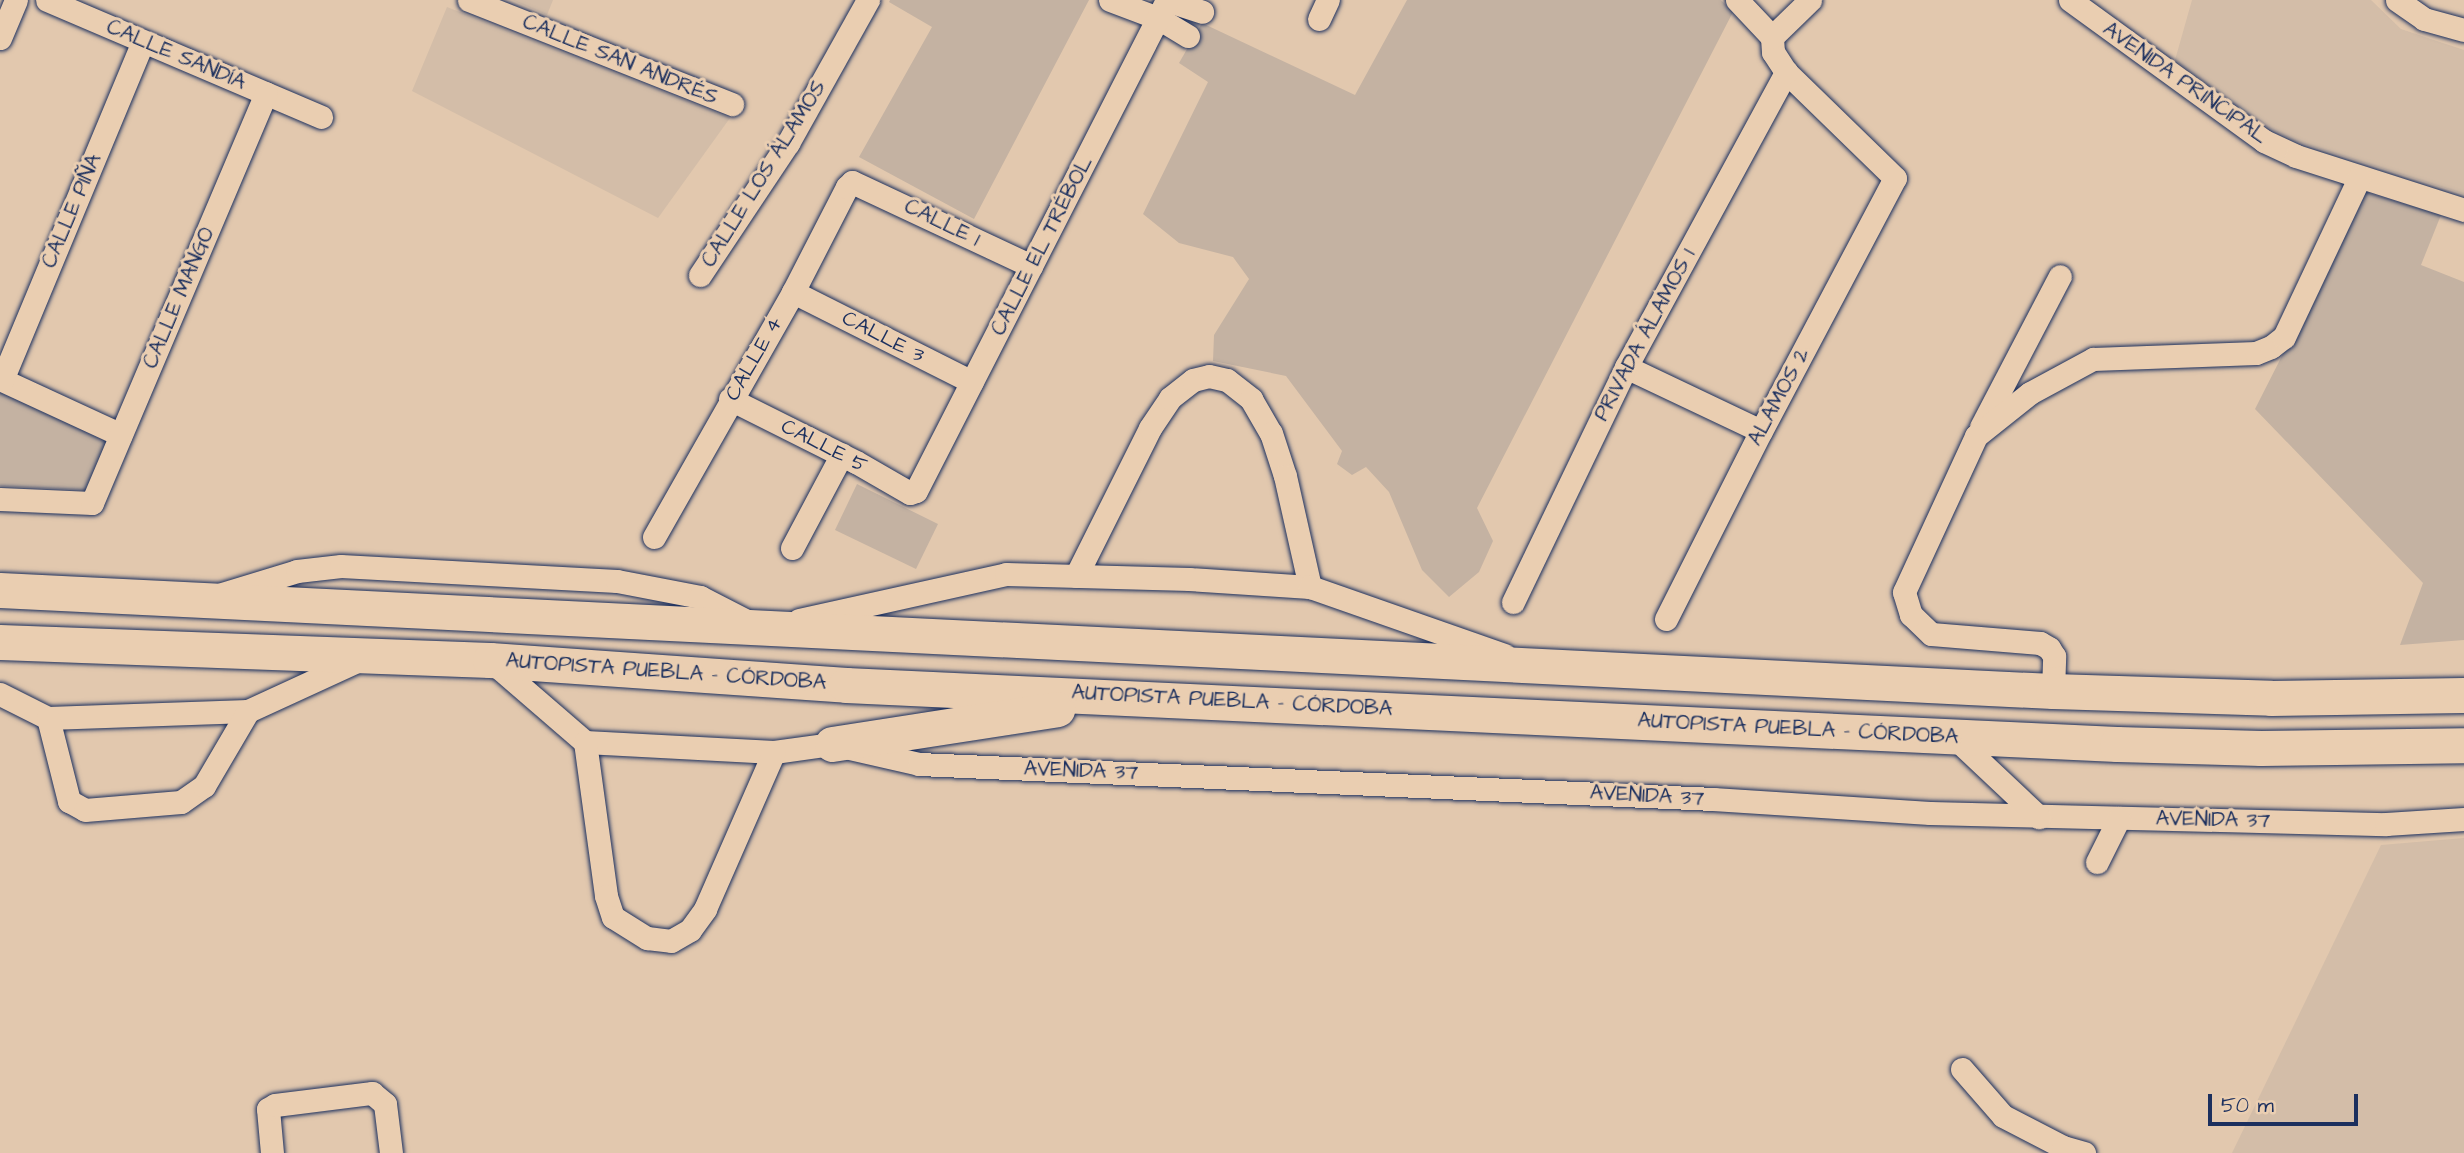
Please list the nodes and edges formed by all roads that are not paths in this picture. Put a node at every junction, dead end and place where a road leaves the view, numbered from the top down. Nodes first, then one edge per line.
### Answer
1 (16, 0) edge
2 (47, 0) edge
3 (469, 0) edge
4 (868, 0) edge
5 (1111, 0) edge
6 (1737, 0) edge
7 (1810, 0) edge
8 (2070, 0) edge
9 (2397, 0) edge
10 (1165, 5) edge
11 (1202, 12) dead end
12 (2464, 30) edge
13 (1188, 36) dead end
14 (1772, 37) junction
15 (0, 38) edge
16 (143, 42) junction
17 (1786, 72) junction
18 (266, 93) junction
19 (732, 104) dead end
20 (321, 117) dead end
21 (2359, 178) junction
22 (852, 183) joint
23 (2464, 210) edge
24 (1031, 266) junction
25 (700, 275) dead end
26 (2060, 276) dead end
27 (793, 292) junction
28 (1626, 367) junction
29 (1, 379) edge
30 (972, 382) junction
31 (730, 400) junction
32 (1760, 431) junction
33 (121, 435) junction
34 (1976, 436) junction
35 (842, 454) junction
36 (916, 491) joint
37 (0, 499) edge
38 (654, 537) dead end
39 (792, 548) dead end
40 (1076, 576) junction
41 (1310, 587) junction
42 (0, 590) edge
43 (1513, 602) dead end
44 (1666, 619) dead end
45 (762, 629) junction
46 (0, 642) edge
47 (370, 655) junction
48 (490, 660) junction
49 (1533, 666) junction
50 (2053, 691) junction
51 (0, 694) edge
52 (2464, 695) edge
53 (1148, 697) junction
54 (248, 711) junction
55 (48, 718) junction
56 (1954, 737) junction
57 (585, 742) junction
58 (832, 744) junction
59 (2464, 744) edge
60 (774, 752) junction
61 (2039, 817) junction
62 (2119, 818) junction
63 (2464, 819) edge
64 (2097, 862) dead end
65 (1962, 1069) dead end
66 (272, 1153) edge
67 (391, 1153) edge
68 (2084, 1153) edge

1 - 15 street
2 - 16 street, CALLE SANDÍA
3 - 19 street, CALLE SAN ANDRÉS
4 - 25 street, CALLE LOS ÁLAMOS
5 - 10 street
6 - 14 street
7 - 14 street
8 - 21 street, AVENIDA PRINCIPAL
9 - 12 street
10 - 11 street
10 - 13 street
10 - 24 street, CALLE EL TRÉBOL
14 - 17 street
16 - 18 street, CALLE SANDÍA
16 - 29 street, CALLE PIÑA
17 - 28 street, PRIVADA ÁLAMOS 1
17 - 32 street, ALAMOS 2
18 - 20 street, CALLE SANDÍA
18 - 33 street, CALLE MANGO
21 - 23 street, AVENIDA PRINCIPAL
21 - 34 street
22 - 24 street, CALLE 1
22 - 27 street, CALLE 4
24 - 30 street, CALLE EL TRÉBOL
26 - 34 street
27 - 30 street, CALLE 3
27 - 31 street, CALLE 4
28 - 32 street
28 - 43 street, PRIVADA ÁLAMOS 1
29 - 33 street
30 - 36 street, CALLE EL TRÉBOL
31 - 35 street, CALLE 5
31 - 38 street, CALLE 4
32 - 44 street, ALAMOS 2
33 - 37 street, CALLE MANGO
34 - 50 street
35 - 36 street, CALLE 5
35 - 39 street
40 - 41 street
40 - 41 street
40 - 45 street
41 - 49 street
42 - 45 highway
45 - 49 highway
46 - 47 highway, AUTOPISTA PUEBLA - CÓRDOBA
47 - 48 highway, AUTOPISTA PUEBLA - CÓRDOBA
47 - 54 street
48 - 53 highway, AUTOPISTA PUEBLA - CÓRDOBA
48 - 57 street
49 - 50 highway
50 - 52 highway
51 - 55 street
53 - 56 highway, AUTOPISTA PUEBLA - CÓRDOBA
53 - 58 highway
54 - 55 street
54 - 55 street
56 - 59 highway, AUTOPISTA PUEBLA - CÓRDOBA
56 - 61 street
57 - 60 street
57 - 60 street
58 - 60 street
58 - 61 street, AVENIDA 37
61 - 62 street, AVENIDA 37
62 - 63 street, AVENIDA 37
62 - 64 street
65 - 68 street
66 - 67 street

